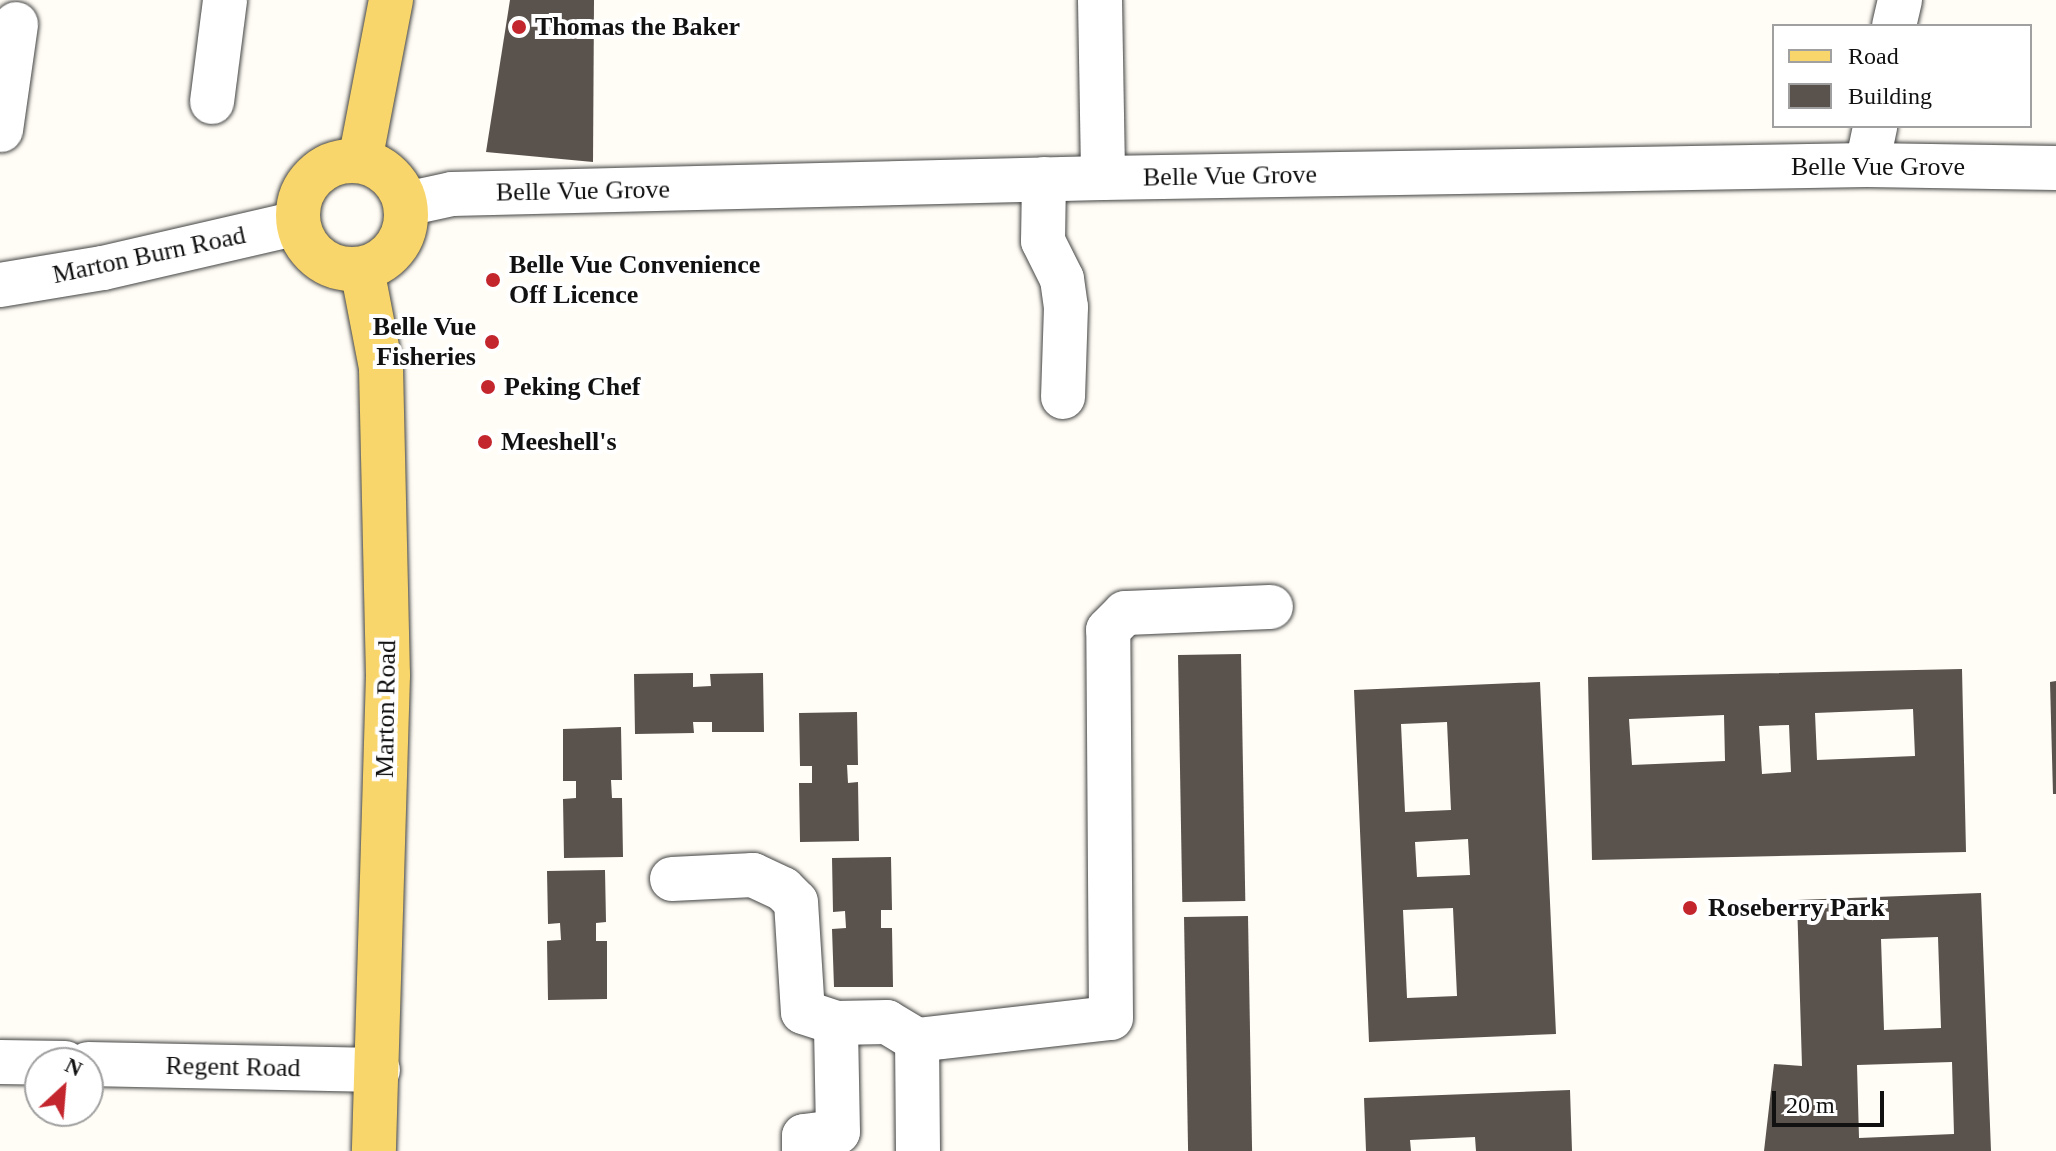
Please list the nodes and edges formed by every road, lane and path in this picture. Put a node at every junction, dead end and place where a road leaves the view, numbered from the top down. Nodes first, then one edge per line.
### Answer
1 (225, 0) edge
2 (391, 0) edge
3 (1100, 0) edge
4 (1900, 0) edge
5 (16, 24) dead end
6 (1894, 24) edge
7 (5, 76) edge
8 (212, 102) dead end
9 (1, 130) edge
10 (1871, 145) edge
11 (360, 161) junction
12 (2056, 168) edge
13 (1103, 178) junction
14 (1044, 179) junction
15 (406, 204) junction
16 (298, 223) junction
17 (362, 269) junction
18 (0, 285) edge
19 (1063, 397) dead end
20 (1271, 607) dead end
21 (672, 879) dead end
22 (836, 1023) junction
23 (917, 1040) junction
24 (0, 1062) edge
25 (24, 1062) edge
26 (104, 1064) edge
27 (378, 1070) junction
28 (374, 1151) edge
29 (804, 1151) edge
30 (918, 1151) edge

1 - 8 street
2 - 11 main road
3 - 13 street
4 - 6 street
5 - 7 street
7 - 9 street
10 - 12 street, Belle Vue Grove
10 - 13 street, Belle Vue Grove
11 - 15 main road
11 - 16 main road
13 - 14 street, Belle Vue Grove
14 - 15 street, Belle Vue Grove
14 - 19 street
15 - 17 main road
16 - 17 main road
16 - 18 street, Marton Burn Road
17 - 27 main road, Marton Road
20 - 23 street
21 - 22 street
22 - 23 street
22 - 29 street
23 - 30 street
24 - 25 street
26 - 27 street, Regent Road
27 - 28 main road, Marton Road

